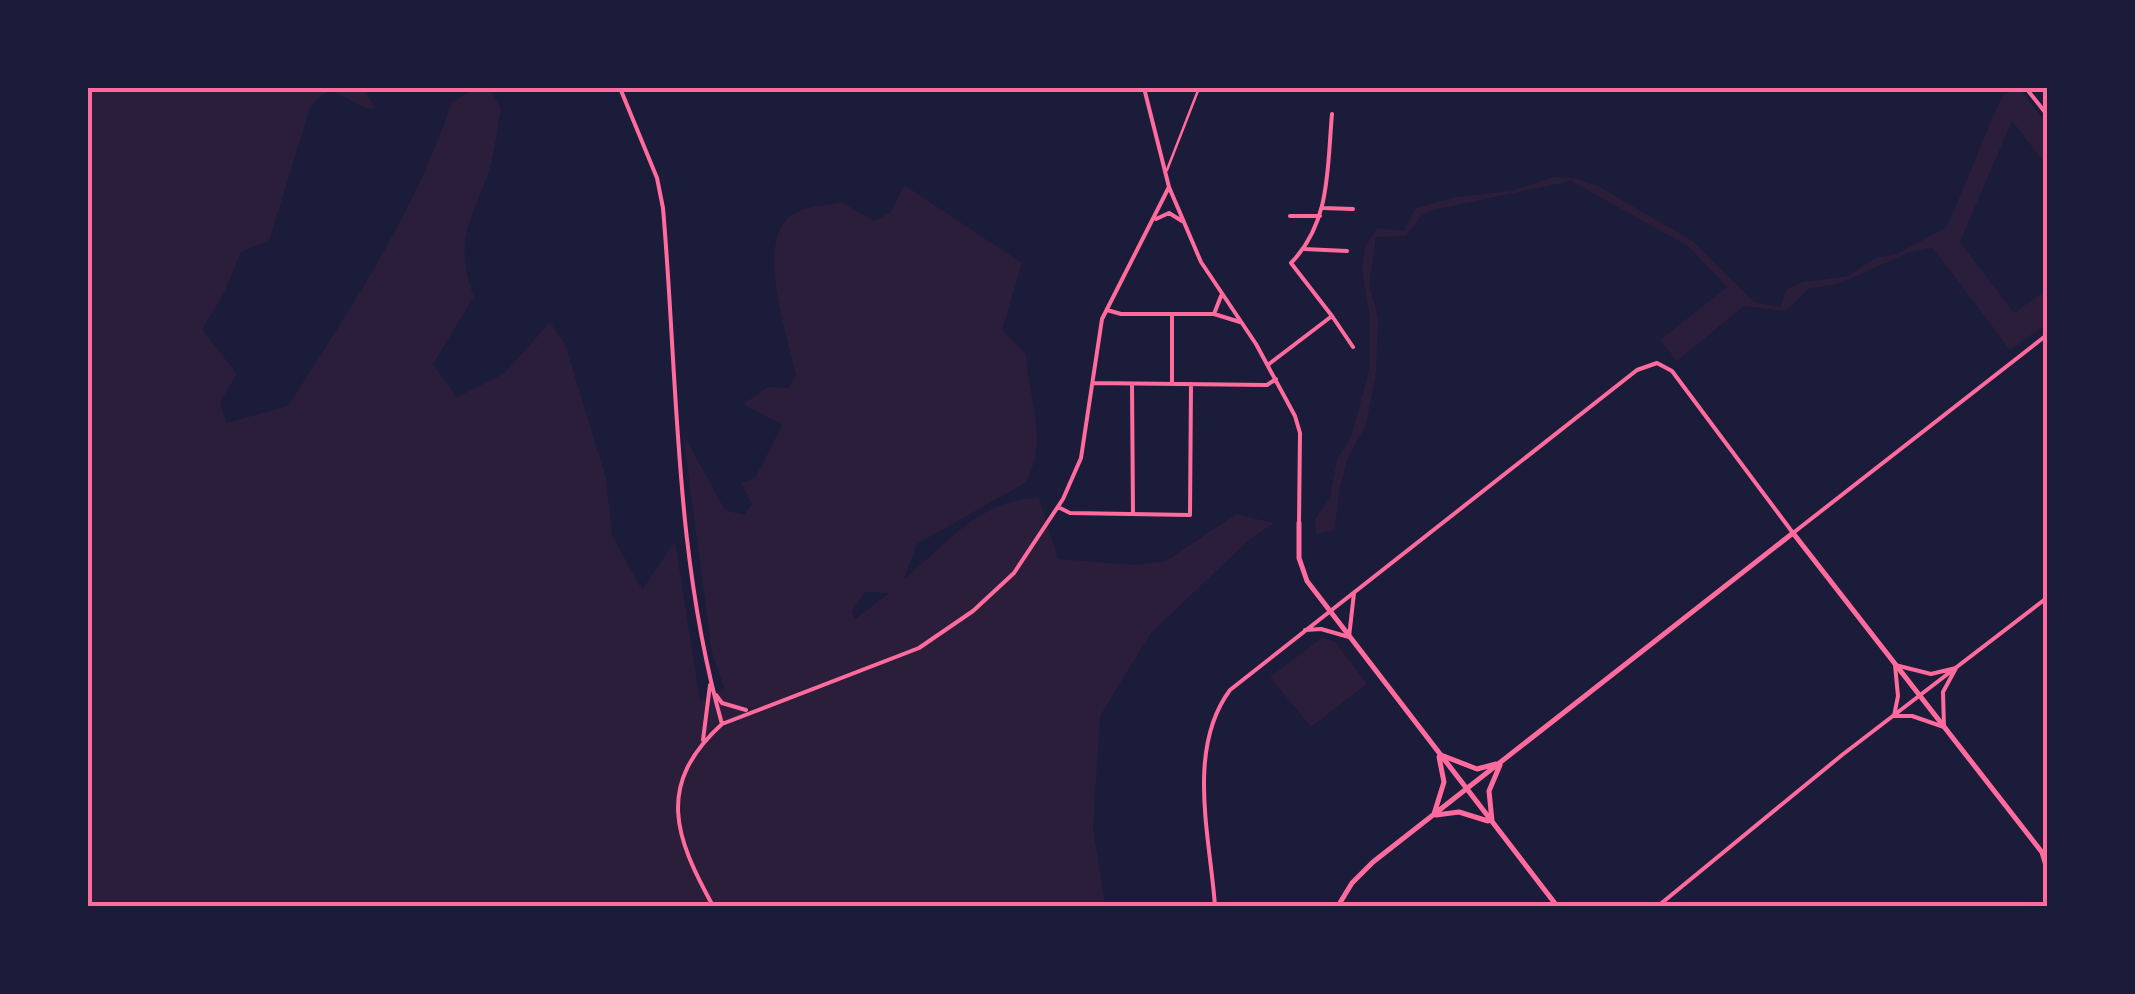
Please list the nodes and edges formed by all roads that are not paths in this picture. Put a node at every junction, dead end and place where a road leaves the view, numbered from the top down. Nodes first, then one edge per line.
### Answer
1 (620, 88) edge
2 (1144, 88) edge
3 (1199, 88) edge
4 (2026, 88) edge
5 (1332, 114) dead end
6 (2048, 116) edge
7 (1165, 174) junction
8 (1169, 187) junction
9 (1323, 208) junction
10 (1353, 209) dead end
11 (1290, 216) dead end
12 (1322, 216) junction
13 (1152, 222) junction
14 (1184, 224) junction
15 (1304, 250) junction
16 (1346, 250) dead end
17 (1221, 293) junction
18 (1107, 310) junction
19 (1172, 314) junction
20 (1214, 314) junction
21 (1332, 316) junction
22 (1240, 322) junction
23 (2048, 334) edge
24 (1353, 346) dead end
25 (1268, 365) junction
26 (1276, 379) junction
27 (1093, 383) junction
28 (1132, 384) junction
29 (1172, 384) junction
30 (1191, 384) junction
31 (1058, 507) junction
32 (1133, 514) junction
33 (1298, 524) joint
34 (1793, 534) junction
35 (1354, 591) junction
36 (2048, 597) edge
37 (1328, 611) junction
38 (1305, 630) junction
39 (1349, 637) junction
40 (1894, 664) junction
41 (1956, 668) junction
42 (710, 676) junction
43 (712, 690) junction
44 (1920, 696) junction
45 (751, 710) junction
46 (1894, 716) junction
47 (722, 724) junction
48 (1944, 727) junction
49 (702, 742) junction
50 (1438, 754) junction
51 (1502, 762) junction
52 (1466, 790) junction
53 (1433, 816) junction
54 (1492, 823) junction
55 (2045, 857) edge
56 (2048, 874) edge
57 (2048, 894) edge
58 (712, 906) edge
59 (1215, 906) edge
60 (1338, 906) edge
61 (1557, 906) edge
62 (1658, 906) edge
63 (2045, 906) edge

1 - 42 street
2 - 7 street
3 - 7 lane
4 - 6 street
5 - 9 street
7 - 8 street
8 - 13 street
8 - 14 street
9 - 10 street
9 - 12 street
11 - 12 street
12 - 15 street
13 - 14 street
13 - 18 street
14 - 17 street
15 - 16 street
15 - 21 street
17 - 20 street
17 - 22 street
18 - 19 street
18 - 27 street
19 - 20 street
19 - 29 street
20 - 22 street
21 - 24 street
21 - 25 street
22 - 25 street
23 - 34 street
25 - 26 street
26 - 30 street
26 - 33 street
27 - 28 street
27 - 31 street
28 - 29 street
28 - 32 street
29 - 30 street
30 - 32 street
31 - 32 street
31 - 45 street
33 - 37 street
34 - 35 street
34 - 40 street
34 - 51 street
35 - 37 street
35 - 39 street
36 - 41 street
37 - 38 street
37 - 39 street
38 - 39 street
38 - 59 street
39 - 50 street
40 - 41 street
40 - 44 street
40 - 46 street
41 - 44 street
41 - 48 street
42 - 43 street
42 - 49 street
43 - 45 street
43 - 47 street
44 - 46 street
44 - 48 street
45 - 47 street
46 - 48 street
46 - 62 street
47 - 49 street
48 - 55 street
49 - 58 street
50 - 51 street
50 - 52 street
50 - 53 street
51 - 52 street
51 - 54 street
52 - 53 street
52 - 54 street
53 - 54 street
53 - 60 street
54 - 61 street
55 - 56 street
57 - 63 street

